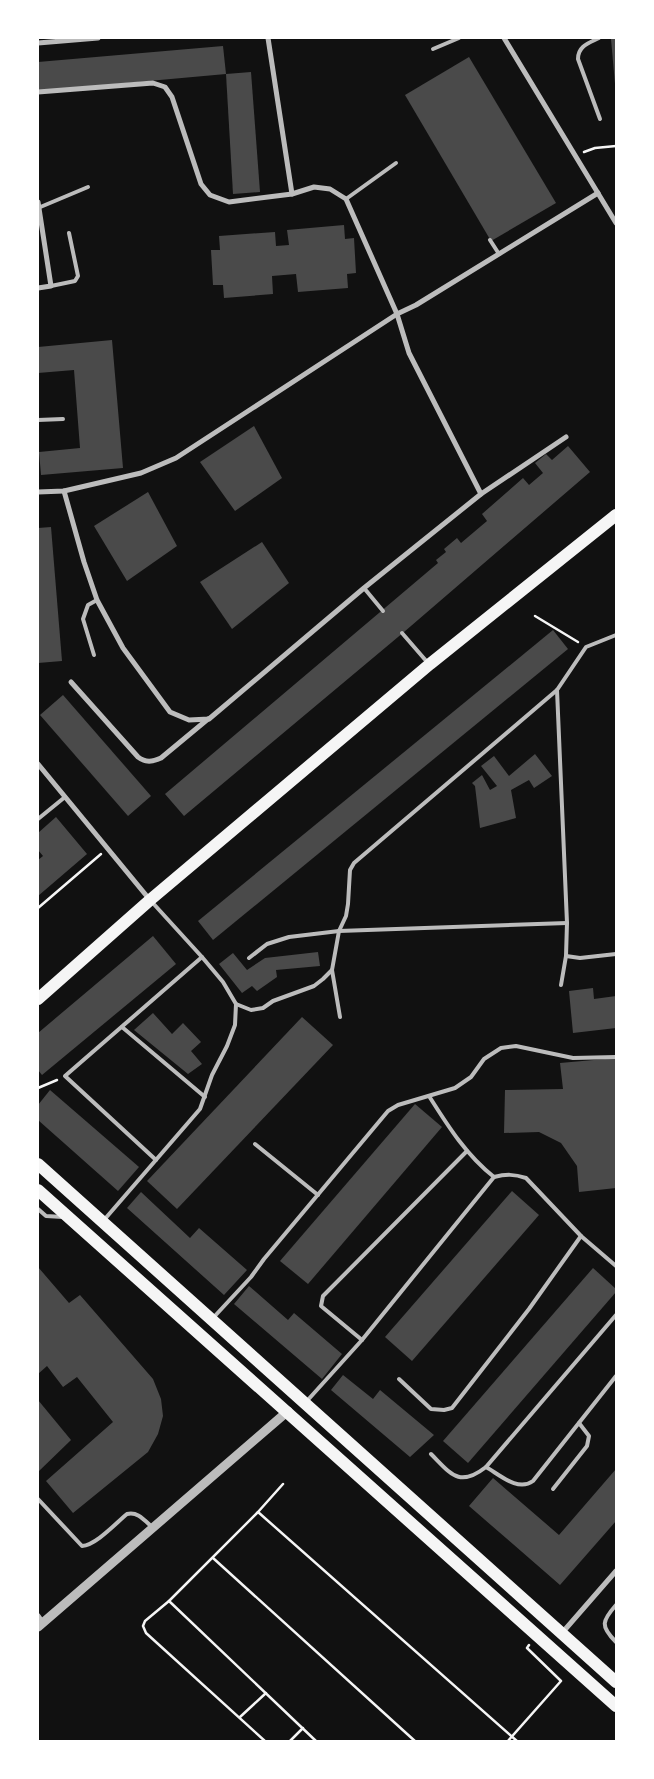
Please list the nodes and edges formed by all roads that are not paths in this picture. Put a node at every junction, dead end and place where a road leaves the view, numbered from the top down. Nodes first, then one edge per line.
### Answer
1 (98, 38) edge
2 (268, 38) edge
3 (460, 38) edge
4 (504, 38) edge
5 (599, 38) edge
6 (38, 43) edge
7 (433, 49) dead end
8 (38, 92) edge
9 (600, 119) dead end
10 (396, 163) dead end
11 (88, 187) dead end
12 (292, 194) junction
13 (598, 194) junction
14 (346, 199) junction
15 (38, 202) edge
16 (38, 208) edge
17 (616, 223) edge
18 (69, 234) dead end
19 (490, 240) dead end
20 (499, 254) junction
21 (52, 286) junction
22 (38, 288) edge
23 (397, 314) junction
24 (63, 419) dead end
25 (38, 420) edge
26 (566, 437) dead end
27 (64, 490) junction
28 (38, 492) edge
29 (481, 494) junction
30 (616, 515) edge
31 (364, 588) junction
32 (97, 600) junction
33 (382, 611) dead end
34 (402, 634) dead end
35 (616, 635) edge
36 (94, 655) dead end
37 (430, 664) junction
38 (71, 682) dead end
39 (557, 690) junction
40 (209, 719) junction
41 (38, 764) edge
42 (65, 797) junction
43 (38, 819) edge
44 (150, 900) junction
45 (566, 923) junction
46 (339, 931) junction
47 (616, 954) edge
48 (566, 956) junction
49 (202, 957) junction
50 (249, 958) dead end
51 (332, 970) junction
52 (561, 985) dead end
53 (38, 999) edge
54 (236, 1004) junction
55 (340, 1017) dead end
56 (122, 1027) junction
57 (616, 1057) edge
58 (430, 1096) junction
59 (205, 1097) junction
60 (255, 1144) dead end
61 (467, 1151) junction
62 (156, 1160) junction
63 (38, 1164) edge
64 (494, 1177) junction
65 (38, 1190) edge
66 (318, 1195) junction
67 (38, 1209) edge
68 (69, 1218) junction
69 (102, 1222) junction
70 (581, 1236) junction
71 (616, 1266) edge
72 (616, 1315) edge
73 (212, 1320) junction
74 (362, 1340) junction
75 (616, 1376) edge
76 (398, 1379) dead end
77 (305, 1404) junction
78 (288, 1412) junction
79 (579, 1423) junction
80 (431, 1454) dead end
81 (486, 1467) junction
82 (553, 1489) dead end
83 (38, 1499) edge
84 (153, 1528) junction
85 (616, 1571) edge
86 (616, 1605) edge
87 (39, 1622) edge
88 (562, 1634) junction
89 (616, 1642) edge
90 (616, 1682) edge
91 (616, 1706) edge

1 - 6 street
2 - 12 street
3 - 7 lane
4 - 13 street
5 - 9 lane
8 - 12 street
10 - 14 lane
11 - 16 lane
12 - 14 street
13 - 17 street
13 - 20 street
14 - 23 street
15 - 16 street
16 - 21 street
18 - 21 lane
19 - 20 lane
20 - 23 street
21 - 22 street
23 - 27 street
23 - 29 street
24 - 25 lane
26 - 29 street
27 - 28 street
27 - 32 street
29 - 31 street
30 - 37 main road
31 - 33 lane
31 - 40 street
32 - 36 lane
32 - 40 street
34 - 37 lane
35 - 39 lane
37 - 44 main road
38 - 40 street
39 - 45 lane
39 - 46 lane
41 - 42 street
42 - 43 lane
42 - 44 street
44 - 49 lane
44 - 53 main road
45 - 46 lane
45 - 48 lane
46 - 50 lane
46 - 51 lane
47 - 48 lane
48 - 52 lane
49 - 54 lane
49 - 56 lane
51 - 54 lane
51 - 55 lane
54 - 59 lane
56 - 59 lane
56 - 62 lane
57 - 58 lane
58 - 61 lane
58 - 66 lane
59 - 62 lane
60 - 66 lane
61 - 64 lane
61 - 74 lane
62 - 69 lane
63 - 69 main road
64 - 70 lane
64 - 74 lane
65 - 68 main road
66 - 73 lane
67 - 68 lane
68 - 78 main road
69 - 73 main road
70 - 71 lane
70 - 76 lane
72 - 81 lane
73 - 77 main road
74 - 77 lane
75 - 79 lane
77 - 88 main road
78 - 84 street
78 - 91 main road
79 - 81 lane
79 - 82 lane
80 - 81 lane
83 - 84 lane
84 - 87 street
85 - 88 street
86 - 89 lane
88 - 90 main road

